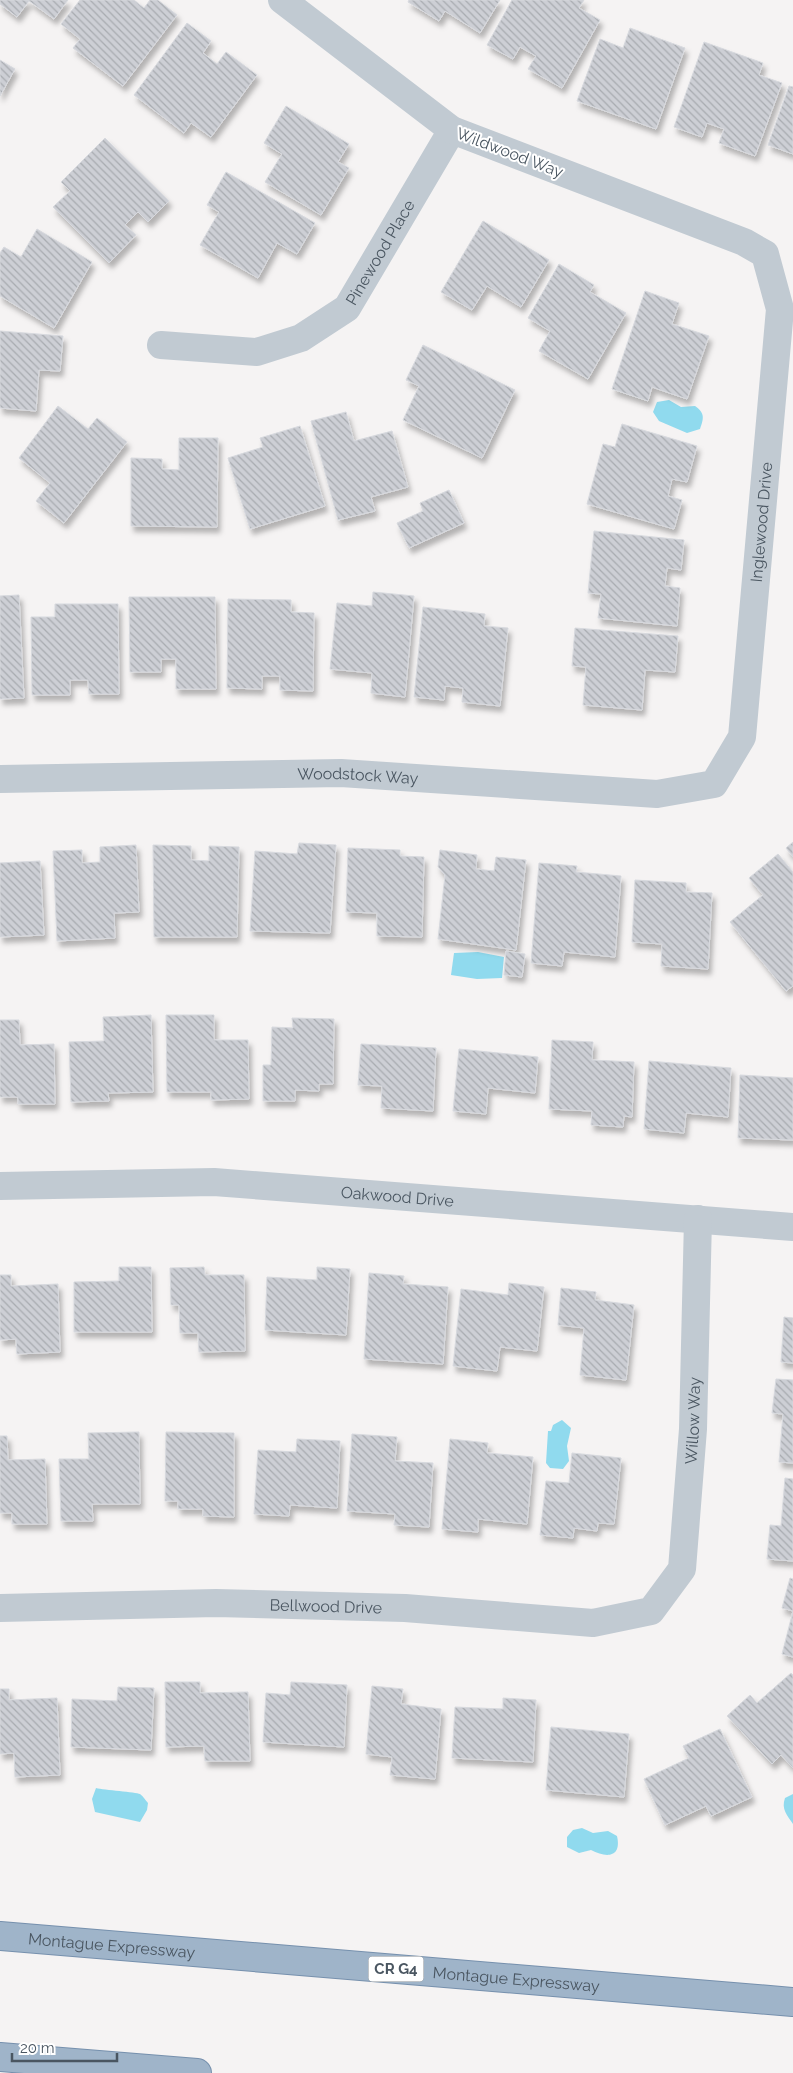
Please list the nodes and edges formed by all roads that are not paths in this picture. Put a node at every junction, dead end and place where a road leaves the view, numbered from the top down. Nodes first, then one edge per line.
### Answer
1 (282, 0) edge
2 (452, 130) junction
3 (765, 254) joint
4 (161, 345) dead end
5 (0, 779) edge
6 (714, 784) joint
7 (0, 1186) edge
8 (698, 1219) junction
9 (793, 1227) edge
10 (0, 1608) edge
11 (651, 1611) joint
12 (0, 1936) edge
13 (793, 2002) edge
14 (0, 2056) edge
15 (197, 2073) edge

1 - 2 street, Wildwood Way
2 - 3 street, Wildwood Way
2 - 4 street, Pinewood Place
3 - 6 street, Inglewood Drive
5 - 6 street, Woodstock Way
7 - 8 street, Oakwood Drive
8 - 9 street, Oakwood Drive
8 - 11 street, Willow Way
10 - 11 street, Bellwood Drive
12 - 13 highway, Montague Expressway / CR G4
14 - 15 highway

